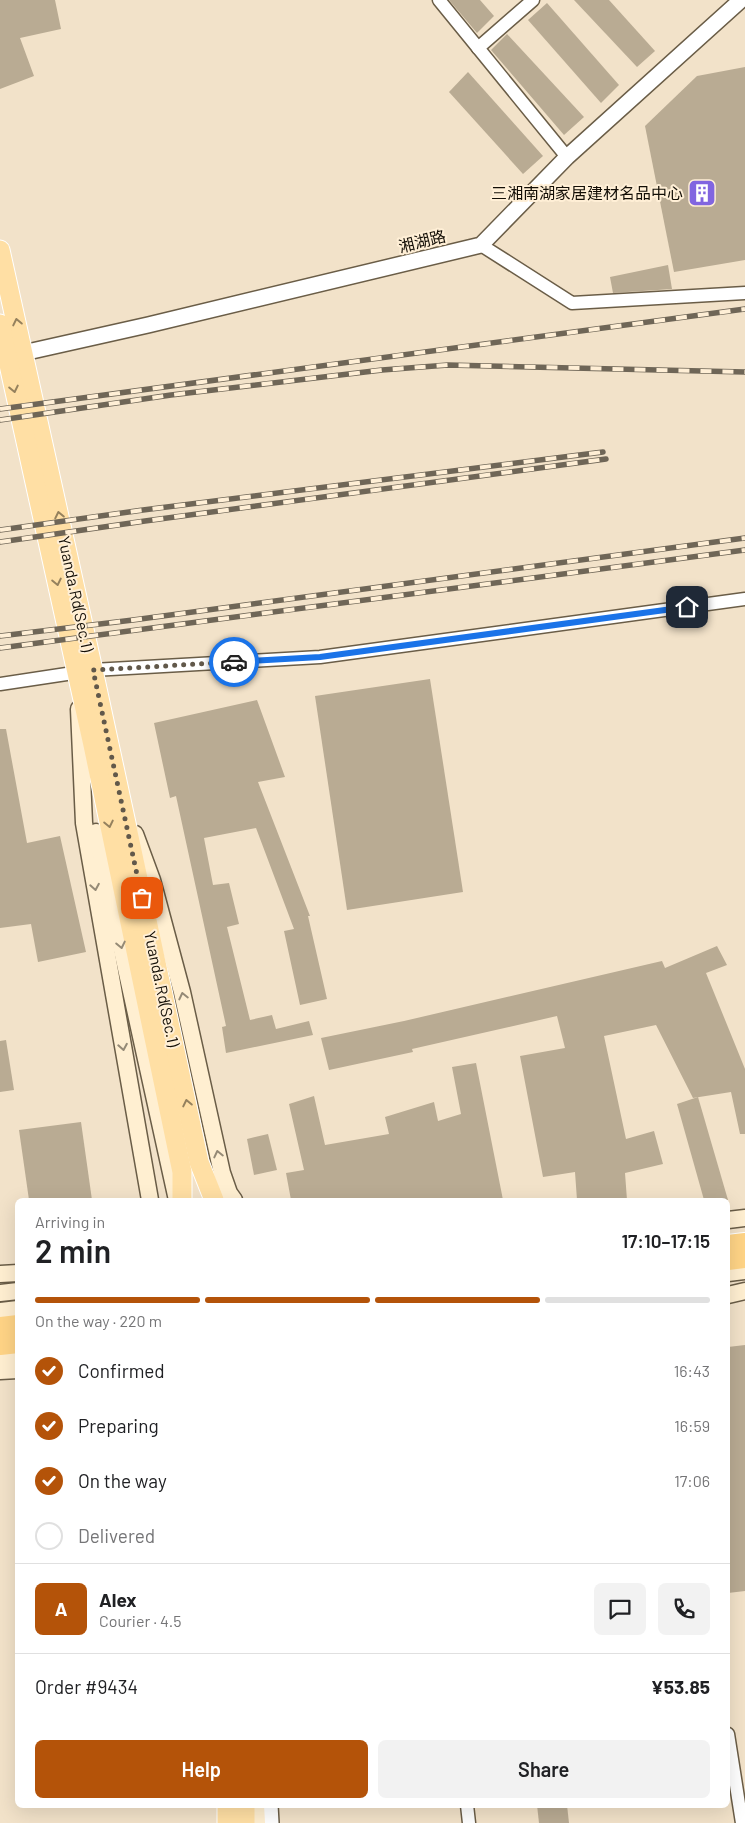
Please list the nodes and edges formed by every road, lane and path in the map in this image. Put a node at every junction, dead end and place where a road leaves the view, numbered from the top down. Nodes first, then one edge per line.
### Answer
1 (438, 0) edge
2 (533, 0) edge
3 (741, 0) edge
4 (478, 48) junction
5 (567, 157) junction
6 (480, 245) junction
7 (0, 250) edge
8 (745, 293) edge
9 (0, 324) edge
10 (23, 353) junction
11 (745, 599) edge
12 (83, 674) junction
13 (0, 684) edge
14 (88, 725) junction
15 (118, 785) junction
16 (150, 1198) edge
17 (177, 1198) edge
18 (182, 1198) edge
19 (213, 1198) edge
20 (233, 1198) edge
21 (745, 1218) edge
22 (730, 1220) edge
23 (745, 1243) edge
24 (730, 1245) edge
25 (745, 1258) edge
26 (730, 1260) edge
27 (745, 1271) edge
28 (15, 1273) edge
29 (730, 1273) edge
30 (0, 1274) edge
31 (745, 1284) edge
32 (730, 1287) edge
33 (745, 1291) edge
34 (15, 1292) edge
35 (0, 1294) edge
36 (730, 1295) edge
37 (15, 1309) edge
38 (0, 1311) edge
39 (15, 1325) edge
40 (0, 1326) edge
41 (15, 1343) edge
42 (0, 1345) edge
43 (15, 1358) edge
44 (0, 1359) edge
45 (15, 1370) edge
46 (0, 1371) edge
47 (730, 1747) edge
48 (219, 1808) edge
49 (227, 1808) edge
50 (245, 1808) edge
51 (256, 1808) edge
52 (270, 1808) edge
53 (466, 1808) edge
54 (226, 1823) edge
55 (245, 1823) edge
56 (257, 1823) edge
57 (271, 1823) edge
58 (469, 1823) edge
59 (742, 1823) edge

1 - 4 street
2 - 4 street
3 - 5 street
4 - 5 street
5 - 6 street
6 - 8 street
6 - 10 street, 湘湖路
10 -> 7 main road, Yuanda.Rd(Sec.1)
9 -> 12 main road, Yuanda.Rd(Sec.1)
12 -> 10 main road, Yuanda.Rd(Sec.1)
11 - 12 street
12 - 13 street
12 - 14 main road, Yuanda.Rd(Sec.1)
12 - 15 main road, Yuanda.Rd(Sec.1)
12 -> 16 main road
14 -> 17 main road
14 -> 18 main road, Yuanda.Rd(Sec.1)
19 -> 15 main road, Yuanda.Rd(Sec.1)
20 -> 15 main road
21 - 22 main road
23 - 24 highway
25 - 26 highway
27 - 29 main road
28 - 30 main road
31 - 32 main road
33 - 36 main road
34 - 35 main road
37 - 38 main road
39 - 40 highway
41 - 42 highway
43 - 44 main road
45 - 46 main road
47 - 59 street
48 - 54 main road
49 - 54 main road
50 - 55 main road
51 - 56 main road
52 - 57 street
53 - 58 street

